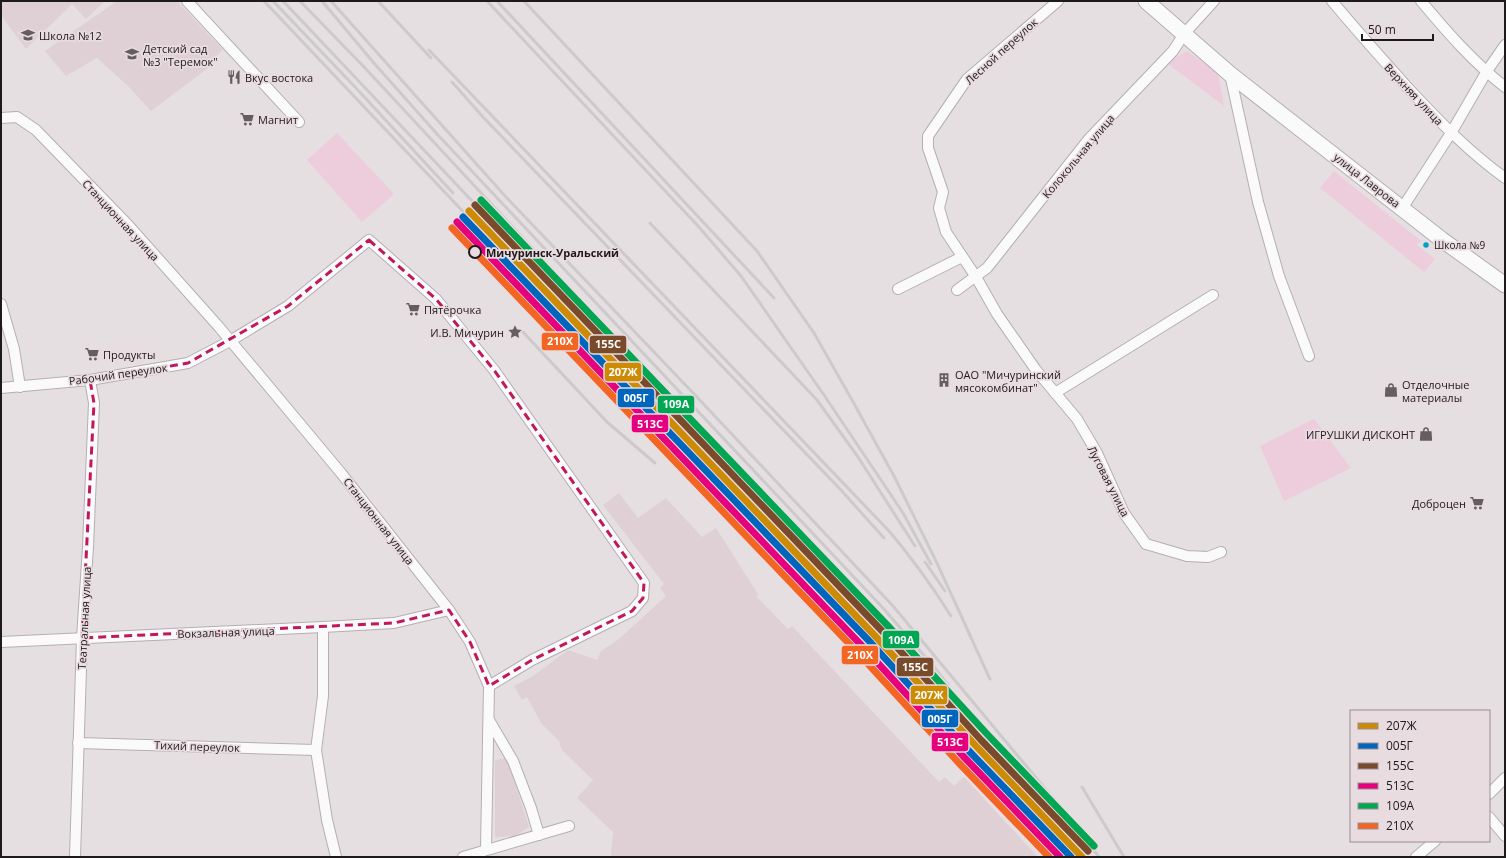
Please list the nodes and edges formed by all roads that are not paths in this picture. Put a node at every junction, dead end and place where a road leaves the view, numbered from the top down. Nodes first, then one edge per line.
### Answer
1 (188, 1) edge
2 (1058, 1) edge
3 (1146, 1) edge
4 (1214, 1) edge
5 (1332, 1) edge
6 (1421, 1) edge
7 (1184, 34) junction
8 (1505, 45) edge
9 (1487, 71) junction
10 (1230, 74) junction
11 (1505, 87) edge
12 (1, 118) edge
13 (299, 122) dead end
14 (1451, 133) junction
15 (1505, 178) edge
16 (1403, 207) junction
17 (962, 257) junction
18 (976, 277) junction
19 (1505, 285) edge
20 (898, 289) dead end
21 (957, 290) dead end
22 (1213, 295) dead end
23 (1, 304) edge
24 (230, 341) junction
25 (1309, 356) dead end
26 (90, 380) junction
27 (20, 387) junction
28 (1, 388) edge
29 (1055, 393) junction
30 (1222, 552) dead end
31 (449, 610) junction
32 (323, 628) junction
33 (82, 638) junction
34 (1, 642) edge
35 (489, 686) junction
36 (489, 720) junction
37 (78, 742) junction
38 (316, 750) junction
39 (1505, 778) edge
40 (1490, 793) edge
41 (1490, 818) edge
42 (569, 826) dead end
43 (539, 835) junction
44 (1505, 836) edge
45 (1434, 842) edge
46 (486, 849) junction
47 (1418, 856) edge
48 (75, 857) edge
49 (336, 857) edge
50 (463, 857) edge

1 - 13 street
2 - 17 street, Лесной переулок
3 - 7 main road, улица Лаврова
4 - 7 street, Колокольная улица
5 - 14 street, Верхняя улица
6 - 9 street
7 - 10 main road, улица Лаврова
7 - 18 street, Колокольная улица
8 - 9 street
9 - 11 street
9 - 14 street
10 - 16 main road, улица Лаврова
10 - 25 street
12 - 24 street, Станционная улица
14 - 15 street, Верхняя улица
14 - 16 street
16 - 19 main road, улица Лаврова
17 - 18 street, Лесной переулок
17 - 20 street
18 - 21 street, Колокольная улица
18 - 29 street, Луговая улица
22 - 29 street
23 - 27 street
24 - 26 street, Рабочий переулок
24 - 31 street, Станционная улица
24 - 35 street
26 - 27 street, Рабочий переулок
26 - 33 street, Театральная улица
27 - 28 street, Рабочий переулок
29 - 30 street, Луговая улица
31 - 32 street, Вокзальная улица
31 - 35 street, Станционная улица
32 - 33 street, Вокзальная улица
32 - 38 street
33 - 34 street, Вокзальная улица
33 - 37 street, Театральная улица
35 - 36 street, Станционная улица
36 - 43 street
36 - 46 street, Станционная улица
37 - 38 street, Тихий переулок
37 - 48 street, Театральная улица
38 - 49 street
39 - 40 street
41 - 44 street
42 - 43 street
43 - 46 street
45 - 47 street
46 - 50 street

